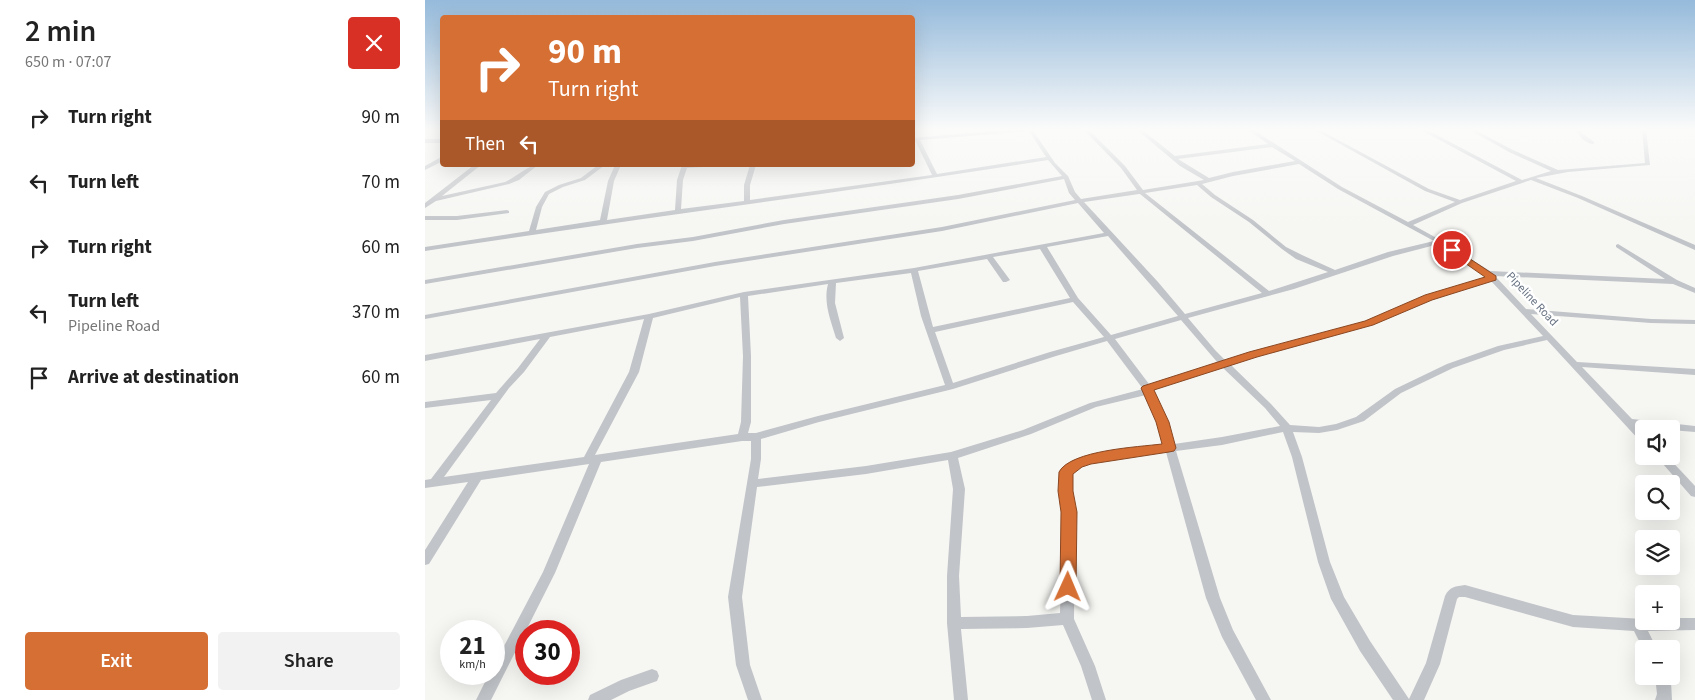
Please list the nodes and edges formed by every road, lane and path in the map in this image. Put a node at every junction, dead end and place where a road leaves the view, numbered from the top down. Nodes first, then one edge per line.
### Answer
1 (436, 162) edge
2 (927, 162) edge
3 (1027, 162) edge
4 (1053, 162) edge
5 (1118, 162) edge
6 (1178, 162) edge
7 (1300, 162) joint
8 (1375, 162) edge
9 (1484, 162) edge
10 (1535, 162) edge
11 (1648, 162) edge
12 (476, 167) edge
13 (533, 167) edge
14 (599, 167) edge
15 (617, 167) edge
16 (685, 167) edge
17 (752, 167) edge
18 (425, 168) edge
19 (1558, 172) junction
20 (935, 176) junction
21 (1066, 177) junction
22 (1529, 178) junction
23 (1207, 180) junction
24 (1520, 181) junction
25 (1197, 183) junction
26 (1142, 193) junction
27 (435, 199) junction
28 (747, 201) junction
29 (1079, 201) junction
30 (1460, 202) junction
31 (425, 206) edge
32 (678, 211) junction
33 (507, 212) dead end
34 (425, 218) edge
35 (603, 222) junction
36 (1407, 225) junction
37 (532, 233) junction
38 (1108, 234) junction
39 (1440, 242) junction
40 (1618, 246) dead end
41 (1043, 247) junction
42 (1695, 248) edge
43 (425, 249) edge
44 (989, 257) junction
45 (914, 270) junction
46 (1334, 272) junction
47 (1490, 276) junction
48 (1006, 280) dead end
49 (425, 282) edge
50 (1674, 282) junction
51 (833, 283) junction
52 (1695, 291) edge
53 (744, 294) junction
54 (1267, 294) junction
55 (1075, 299) junction
56 (1524, 311) junction
57 (649, 316) junction
58 (1182, 316) junction
59 (425, 317) edge
60 (1695, 322) edge
61 (930, 330) junction
62 (545, 337) junction
63 (1549, 337) junction
64 (840, 338) dead end
65 (1110, 338) junction
66 (425, 358) edge
67 (1223, 364) junction
68 (1573, 364) junction
69 (1695, 372) edge
70 (950, 387) junction
71 (1148, 390) junction
72 (499, 396) junction
73 (425, 405) edge
74 (1629, 422) junction
75 (1287, 428) junction
76 (1635, 428) edge
77 (1695, 429) edge
78 (742, 437) junction
79 (756, 437) junction
80 (1169, 448) junction
81 (952, 456) junction
82 (591, 460) junction
83 (1669, 465) edge
84 (477, 477) junction
85 (429, 484) edge
86 (752, 484) junction
87 (1695, 493) edge
88 (425, 560) edge
89 (1067, 619) junction
90 (954, 623) junction
91 (1680, 624) edge
92 (1695, 624) edge
93 (1635, 625) edge
94 (652, 676) dead end
95 (1664, 685) edge
96 (483, 700) edge
97 (595, 700) edge
98 (755, 700) edge
99 (961, 700) edge
100 (1099, 700) edge
101 (1264, 700) edge
102 (1402, 700) edge
103 (1416, 700) edge
104 (1662, 700) edge

1 - 18 street
2 - 20 street
3 - 20 street
4 - 21 street
5 - 26 street
6 - 23 street
7 - 23 street
7 - 36 street, Pipeline Road
8 - 30 street
9 - 24 street
10 - 19 street
11 - 19 street
12 - 27 street
13 - 27 street
14 - 37 street
15 - 35 street
16 - 32 street
17 - 28 street
19 - 22 street
20 - 28 street
21 - 29 street
21 - 49 street
22 - 24 street
22 - 42 street
23 - 25 street
24 - 30 street
25 - 26 street
25 - 46 street
26 - 29 street
26 - 54 street
27 - 31 street
28 - 32 street
29 - 38 street
29 - 59 street
30 - 36 street
32 - 35 street
33 - 34 street
35 - 37 street
36 - 39 street, Pipeline Road
37 - 43 street
38 - 41 street
38 - 58 street
39 - 46 street
39 - 47 street, Pipeline Road
40 - 50 street
41 - 44 street
41 - 55 street
44 - 45 street
44 - 48 street
45 - 51 street
45 - 61 street
46 - 54 street
47 - 50 street
47 - 56 street, Pipeline Road
47 - 67 street
50 - 52 street
51 - 53 street
51 - 64 street
53 - 57 street
53 - 78 street
54 - 58 street
55 - 61 street
55 - 65 street
56 - 60 street
56 - 63 street, Pipeline Road
57 - 62 street
57 - 82 street
58 - 65 street
58 - 67 street
61 - 70 street
62 - 66 street
62 - 72 street
63 - 68 street, Pipeline Road
63 - 75 street
65 - 70 street
65 - 71 street
67 - 71 street
67 - 75 street
68 - 69 street
68 - 74 street, Pipeline Road
70 - 79 street
71 - 80 street
71 - 81 street
72 - 73 street
72 - 85 street
74 - 76 street, Pipeline Road
74 - 77 street
75 - 80 street
75 - 102 street
78 - 79 street
78 - 82 street
79 - 86 street
80 - 89 street
80 - 101 street
81 - 86 street
81 - 90 street
82 - 84 street
82 - 96 street
83 - 87 street
84 - 85 street
84 - 88 street
86 - 98 street
89 - 90 street
89 - 100 street
90 - 99 street
91 - 92 street
93 - 103 street
94 - 97 street
95 - 104 street

